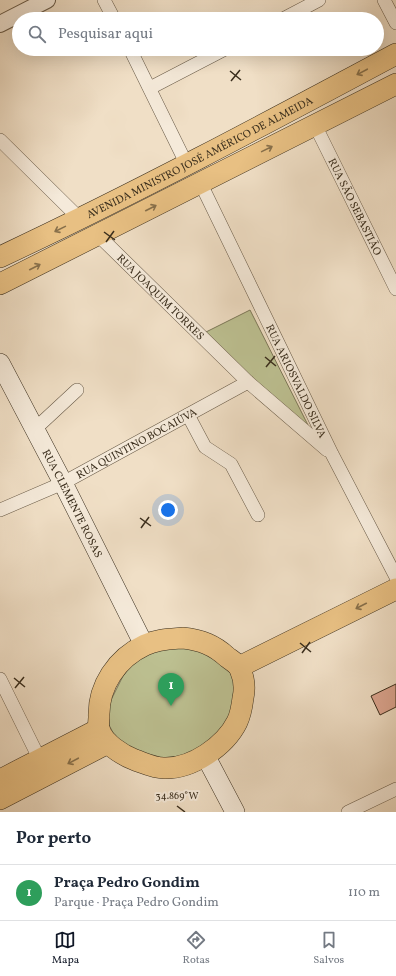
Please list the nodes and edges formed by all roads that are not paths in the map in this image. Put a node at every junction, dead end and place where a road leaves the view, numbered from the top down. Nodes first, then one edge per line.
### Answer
1 (46, 0) edge
2 (104, 0) edge
3 (319, 0) edge
4 (384, 0) edge
5 (23, 12) edge
6 (110, 12) edge
7 (296, 12) edge
8 (12, 18) edge
9 (396, 23) edge
10 (0, 24) edge
11 (396, 54) edge
12 (134, 56) edge
13 (211, 56) edge
14 (396, 84) edge
15 (150, 88) junction
16 (315, 125) junction
17 (0, 140) edge
18 (187, 165) junction
19 (200, 182) junction
20 (80, 219) junction
21 (98, 235) junction
22 (0, 257) edge
23 (0, 284) edge
24 (396, 289) edge
25 (0, 363) edge
26 (248, 382) junction
27 (77, 390) dead end
28 (188, 415) junction
29 (35, 429) junction
30 (332, 454) junction
31 (63, 483) junction
32 (0, 510) edge
33 (258, 515) dead end
34 (396, 577) edge
35 (396, 589) edge
36 (144, 645) junction
37 (239, 667) junction
38 (0, 679) edge
39 (103, 736) junction
40 (200, 758) junction
41 (40, 760) junction
42 (0, 780) edge
43 (396, 789) edge
44 (0, 799) edge
45 (221, 812) edge
46 (235, 812) edge
47 (348, 812) edge

1 - 5 street
2 - 6 street
3 - 7 street
4 - 9 street
8 - 10 street
11 -> 18 main road, AVENIDA MINISTRO JOSÉ AMÉRICO DE ALMEIDA
12 - 15 street
13 - 15 street
14 - 16 main road, AVENIDA MINISTRO JOSÉ AMÉRICO DE ALMEIDA
15 - 18 street
19 -> 16 main road, AVENIDA MINISTRO JOSÉ AMÉRICO DE ALMEIDA
16 - 24 street, RUA SÃO SEBASTIÃO
17 - 20 street
18 - 20 main road, AVENIDA MINISTRO JOSÉ AMÉRICO DE ALMEIDA
21 -> 19 main road, AVENIDA MINISTRO JOSÉ AMÉRICO DE ALMEIDA
19 - 30 street, RUA ARIOSVALDO SILVA
20 -> 22 main road, AVENIDA MINISTRO JOSÉ AMÉRICO DE ALMEIDA
23 -> 21 main road, AVENIDA MINISTRO JOSÉ AMÉRICO DE ALMEIDA
21 - 26 street, RUA JOAQUIM TORRES
25 - 29 main road, RUA CLEMENTE ROSAS
26 - 28 street, RUA QUINTINO BOCAIÚVA
26 - 30 street, RUA JOAQUIM TORRES
27 - 29 street
28 - 31 street, RUA QUINTINO BOCAIÚVA
28 - 33 street
29 - 31 main road, RUA CLEMENTE ROSAS
30 - 34 street, RUA ARIOSVALDO SILVA
31 - 32 street, RUA QUINTINO BOCAIÚVA
31 - 36 main road, RUA CLEMENTE ROSAS
35 -> 37 main road
36 - 37 main road
36 - 39 main road
37 - 40 main road
38 - 41 street
39 - 40 main road
39 - 41 main road
39 -> 44 main road
40 - 45 main road
40 - 46 main road
41 - 42 main road
43 - 47 street

